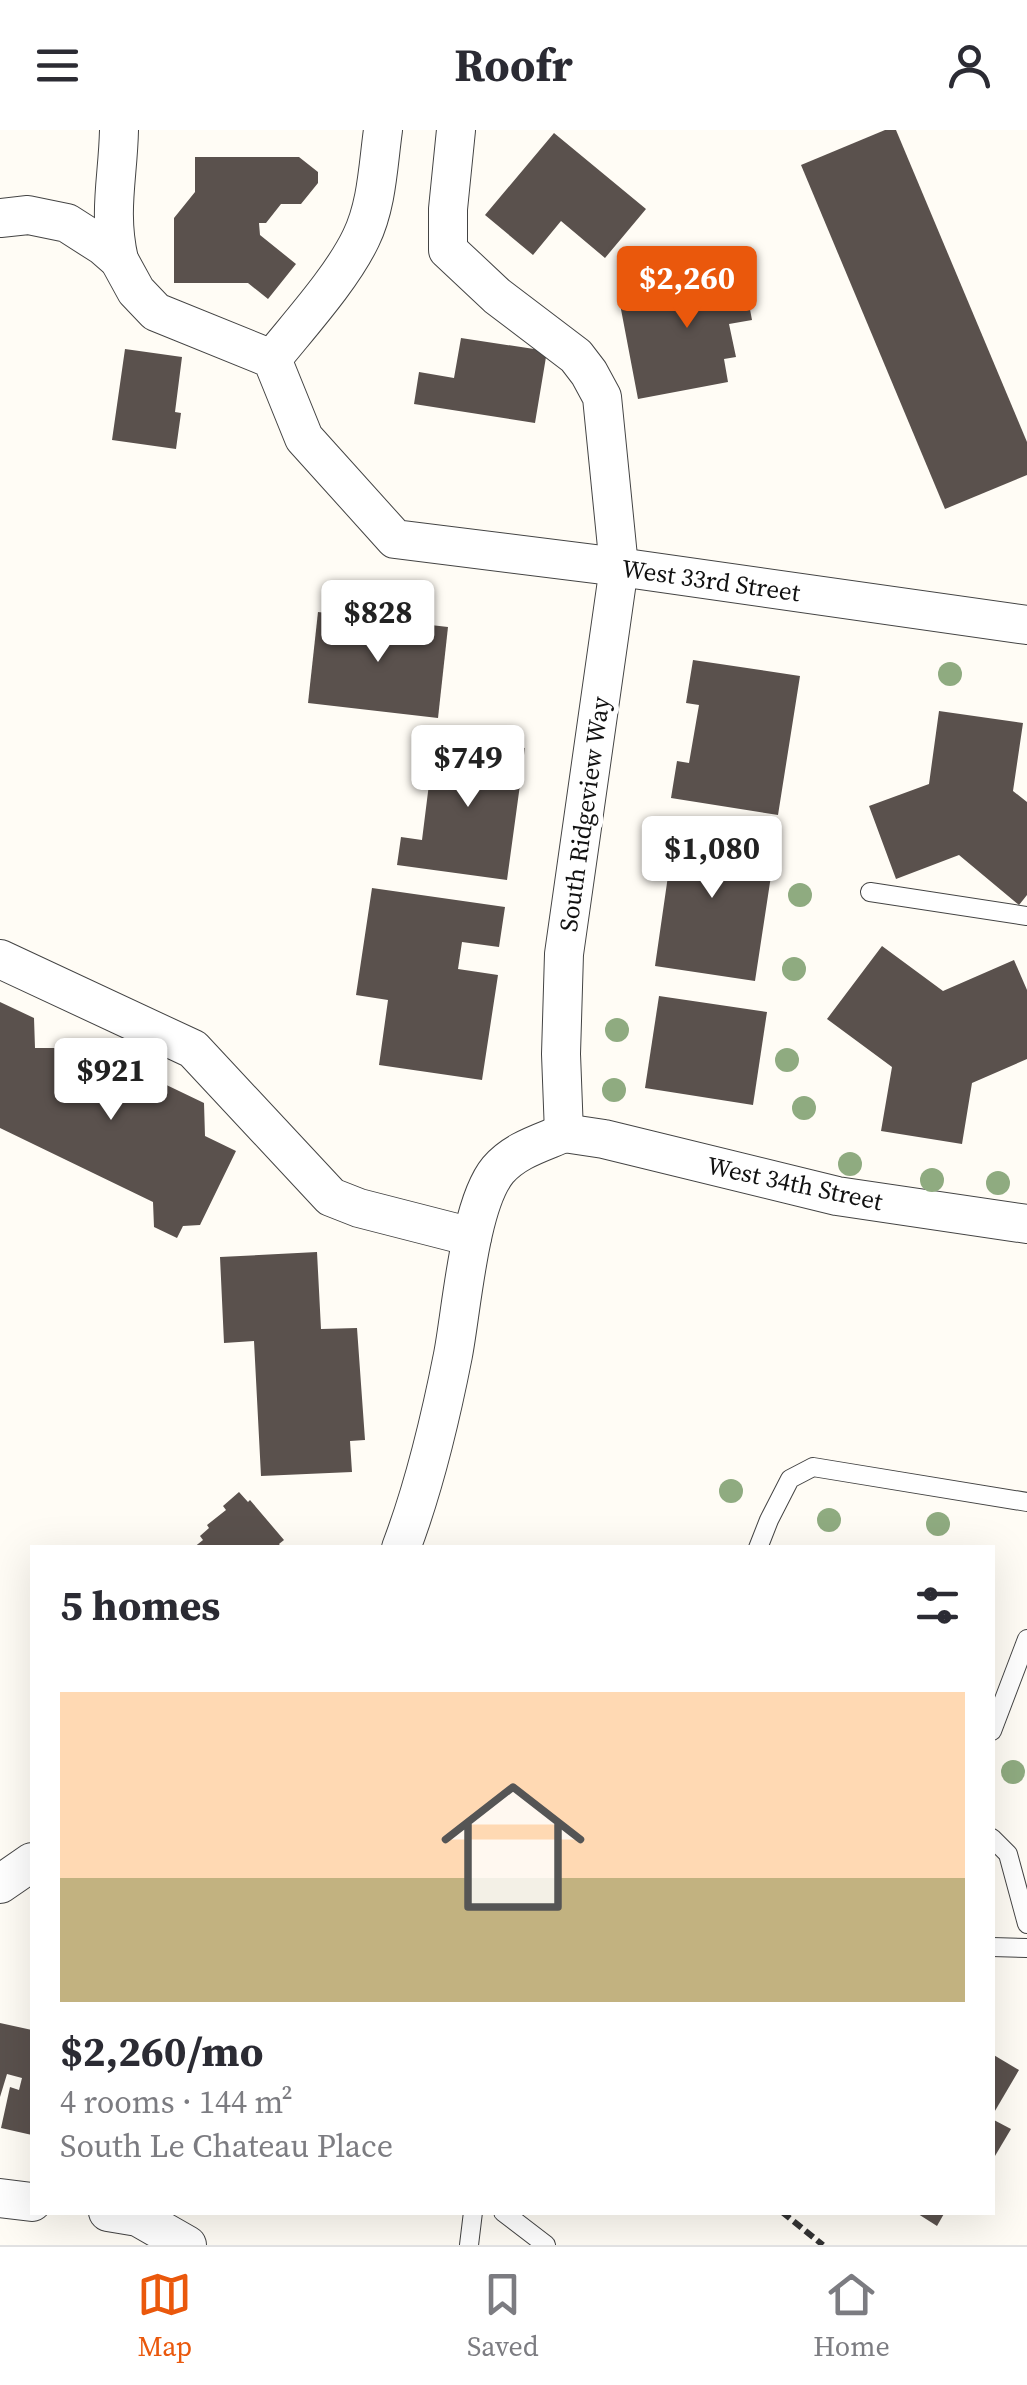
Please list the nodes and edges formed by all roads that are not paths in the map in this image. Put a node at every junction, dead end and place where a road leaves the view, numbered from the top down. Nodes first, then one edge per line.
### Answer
1 (119, 130) edge
2 (383, 130) edge
3 (456, 130) edge
4 (0, 218) edge
5 (119, 260) junction
6 (272, 360) junction
7 (619, 567) junction
8 (1027, 625) edge
9 (870, 892) dead end
10 (1027, 916) edge
11 (0, 959) edge
12 (564, 1133) junction
13 (1027, 1224) edge
14 (472, 1237) junction
15 (1027, 1502) edge
16 (402, 1545) edge
17 (759, 1545) edge
18 (1027, 1640) edge
19 (995, 1723) edge
20 (995, 1841) edge
21 (30, 1863) edge
22 (0, 1884) edge
23 (1027, 1924) edge
24 (995, 1948) edge
25 (1027, 1948) edge
26 (0, 2198) edge
27 (30, 2202) edge
28 (130, 2215) edge
29 (473, 2215) edge
30 (508, 2215) edge
31 (187, 2245) edge
32 (469, 2245) edge
33 (546, 2245) edge

1 - 5 street
2 - 6 street
3 - 7 street, South Ridgeview Way
4 - 5 street
5 - 6 street
6 - 7 street, West 33rd Street
7 - 8 street, West 33rd Street
7 - 12 street, South Ridgeview Way
9 - 10 lane
11 - 14 street
12 - 13 street, West 34th Street
12 - 14 street
14 - 16 street
15 - 17 lane
18 - 19 lane
20 - 23 lane
21 - 22 street
24 - 25 lane
26 - 27 street
28 - 31 street
29 - 32 lane
30 - 33 lane

